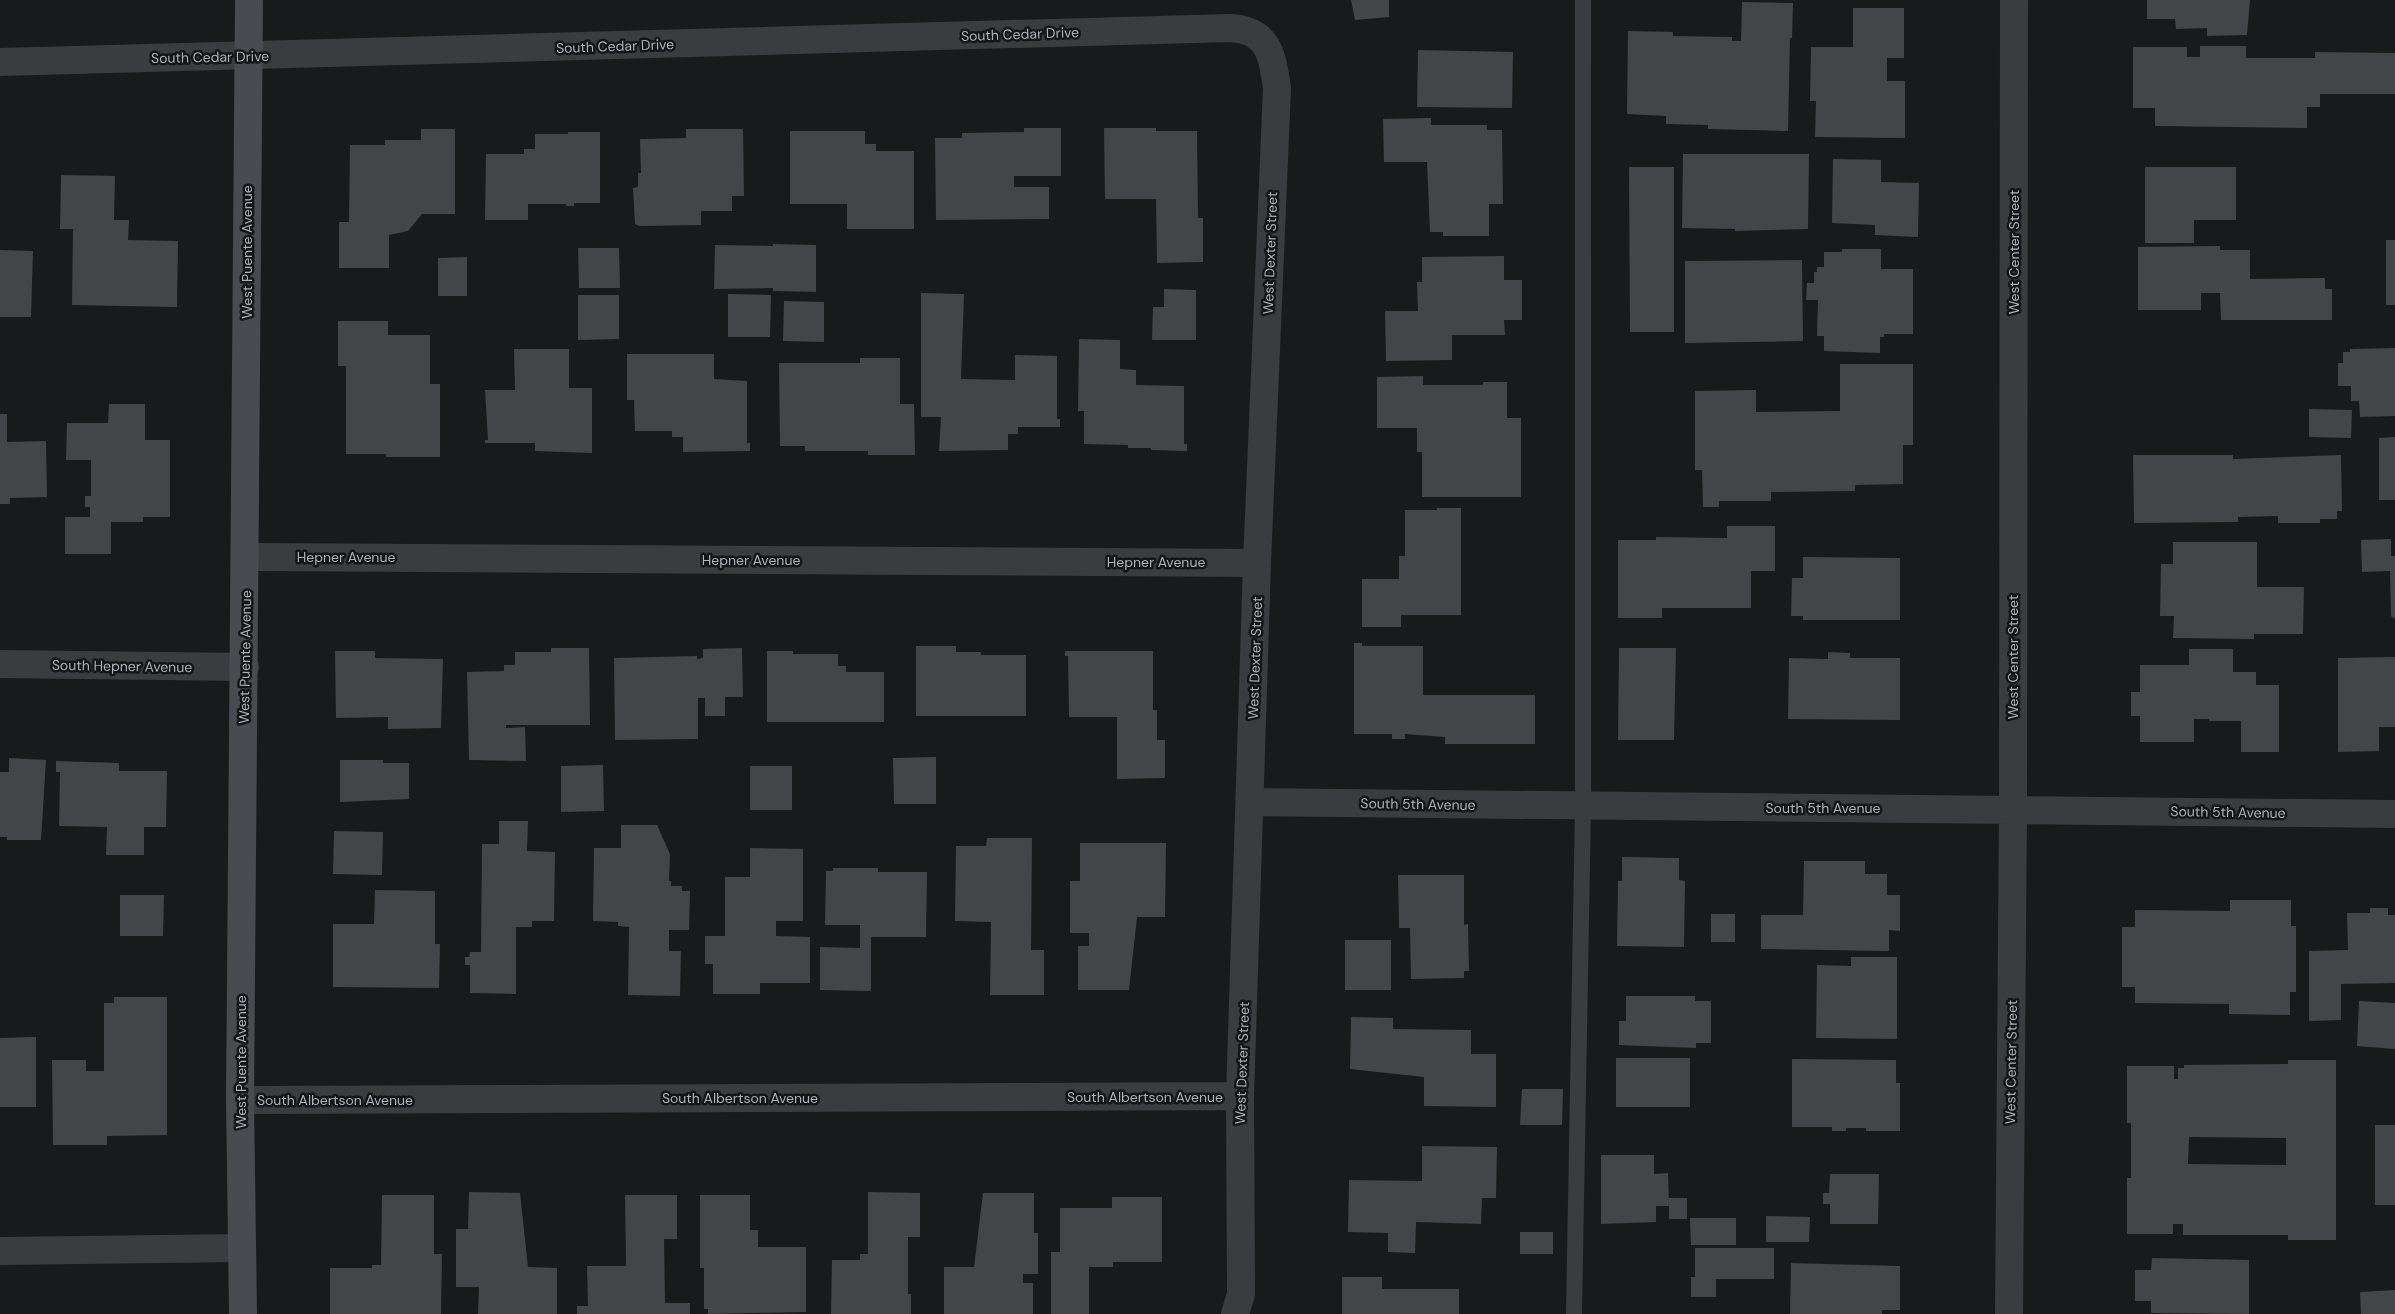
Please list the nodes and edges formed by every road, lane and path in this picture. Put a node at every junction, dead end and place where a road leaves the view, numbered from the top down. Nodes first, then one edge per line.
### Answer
1 (249, 0) edge
2 (1583, 0) edge
3 (2014, 0) edge
4 (1230, 28) joint
5 (247, 56) junction
6 (0, 62) edge
7 (246, 557) junction
8 (1257, 563) junction
9 (0, 664) edge
10 (245, 668) junction
11 (1251, 802) junction
12 (1583, 806) junction
13 (2013, 809) junction
14 (2395, 814) edge
15 (1240, 1096) junction
16 (240, 1100) junction
17 (242, 1248) junction
18 (0, 1251) edge
19 (243, 1314) edge
20 (1235, 1314) edge
21 (1574, 1314) edge
22 (2009, 1314) edge

1 - 5 street, West Puente Avenue
2 - 12 lane
3 - 13 street, West Center Street
4 - 5 street, South Cedar Drive
4 - 8 street, West Dexter Street
5 - 6 street, South Cedar Drive
5 - 7 street, West Puente Avenue
7 - 8 street, Hepner Avenue
7 - 10 street, West Puente Avenue
8 - 11 street, West Dexter Street
9 - 10 street, South Hepner Avenue
10 - 16 street, West Puente Avenue
11 - 12 street, South 5th Avenue
11 - 15 street, West Dexter Street
12 - 13 street, South 5th Avenue
12 - 21 lane
13 - 14 street, South 5th Avenue
13 - 22 street, West Center Street
15 - 16 street, South Albertson Avenue
15 - 20 street, West Dexter Street
16 - 17 street, West Puente Avenue
17 - 18 street
17 - 19 street, West Puente Avenue

